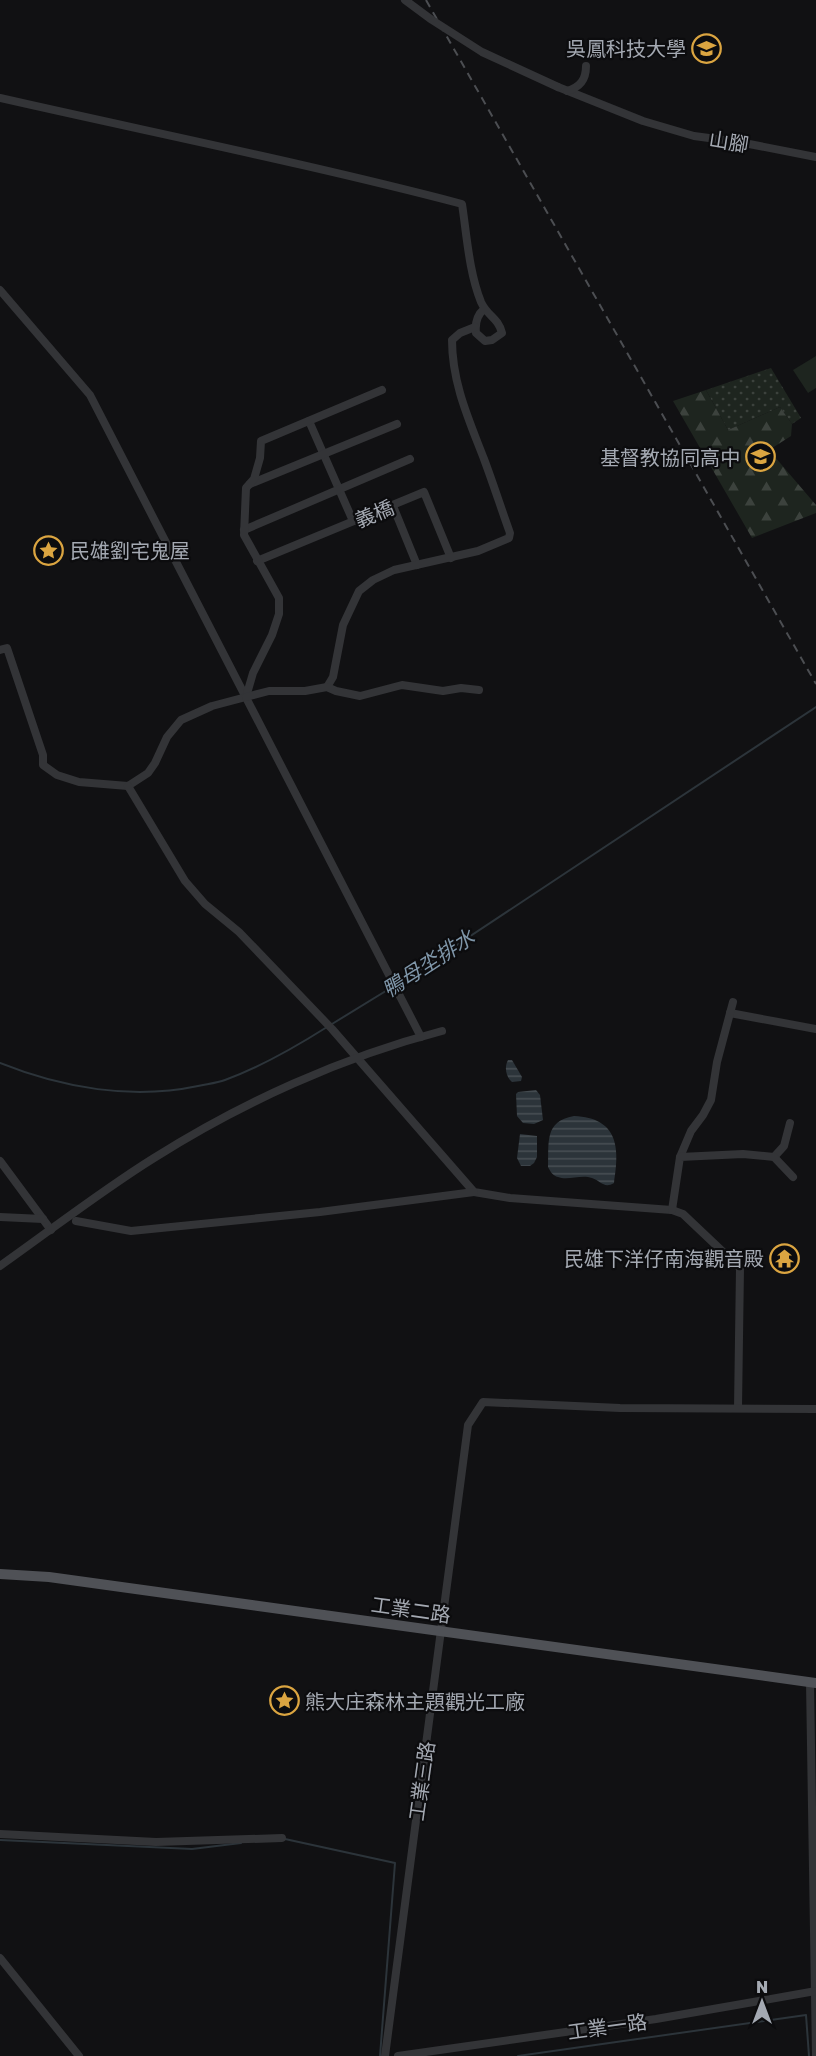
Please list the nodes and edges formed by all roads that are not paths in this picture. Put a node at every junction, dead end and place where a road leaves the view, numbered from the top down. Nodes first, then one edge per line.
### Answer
1 (405, 0) edge
2 (586, 66) dead end
3 (567, 91) junction
4 (0, 98) edge
5 (816, 157) edge
6 (0, 290) edge
7 (484, 309) junction
8 (475, 327) junction
9 (382, 390) dead end
10 (309, 421) junction
11 (397, 424) dead end
12 (324, 454) junction
13 (410, 459) dead end
14 (250, 484) junction
15 (339, 489) junction
16 (393, 506) junction
17 (353, 521) junction
18 (244, 530) junction
19 (451, 558) junction
20 (257, 561) junction
21 (417, 565) junction
22 (0, 650) edge
23 (327, 687) junction
24 (479, 690) dead end
25 (246, 697) junction
26 (128, 786) junction
27 (733, 1002) dead end
28 (730, 1013) junction
29 (816, 1029) edge
30 (442, 1031) dead end
31 (421, 1037) junction
32 (358, 1058) junction
33 (790, 1123) dead end
34 (680, 1157) junction
35 (774, 1157) junction
36 (0, 1161) edge
37 (793, 1177) dead end
38 (474, 1192) junction
39 (672, 1210) junction
40 (0, 1217) edge
41 (43, 1219) junction
42 (76, 1221) dead end
43 (51, 1230) junction
44 (0, 1266) edge
45 (738, 1408) junction
46 (816, 1409) edge
47 (0, 1574) edge
48 (442, 1632) junction
49 (813, 1682) edge
50 (0, 1834) edge
51 (282, 1838) dead end
52 (0, 1958) edge
53 (815, 1991) edge
54 (79, 2056) edge
55 (385, 2056) edge
56 (398, 2056) edge
57 (816, 2056) edge

1 - 3 street, 山腳, bridge
2 - 3 street
3 - 5 street, 山腳
4 - 7 street
6 - 25 street
7 - 8 street
7 - 8 street
8 - 19 street
9 - 10 street
10 - 12 street
10 - 14 street
11 - 12 street
12 - 14 street
12 - 15 street
13 - 15 street, 義橋
14 - 18 street
15 - 17 street
15 - 18 street, 義橋
16 - 17 street, 義橋
16 - 19 street, 義橋
16 - 21 street
17 - 20 street, 義橋
18 - 20 street
19 - 21 street
20 - 25 street
21 - 23 street
22 - 26 street
23 - 24 street
23 - 25 street
25 - 26 street
25 - 31 street
26 - 32 street
27 - 28 street
28 - 29 street
28 - 34 street
30 - 31 street
31 - 32 street
32 - 38 street
32 - 43 street
33 - 35 street
34 - 35 street
34 - 39 street
35 - 37 street
36 - 41 street
38 - 39 street
38 - 42 street
39 - 45 street
40 - 41 street
41 - 43 street
43 - 44 street
45 - 46 street
45 - 48 street, 工業三路
47 - 48 main road, 工業二路
48 - 49 main road, 工業二路
48 - 55 street, 工業三路
49 - 53 street
50 - 51 street
52 - 54 street
53 - 56 street, 工業一路
53 - 57 street

